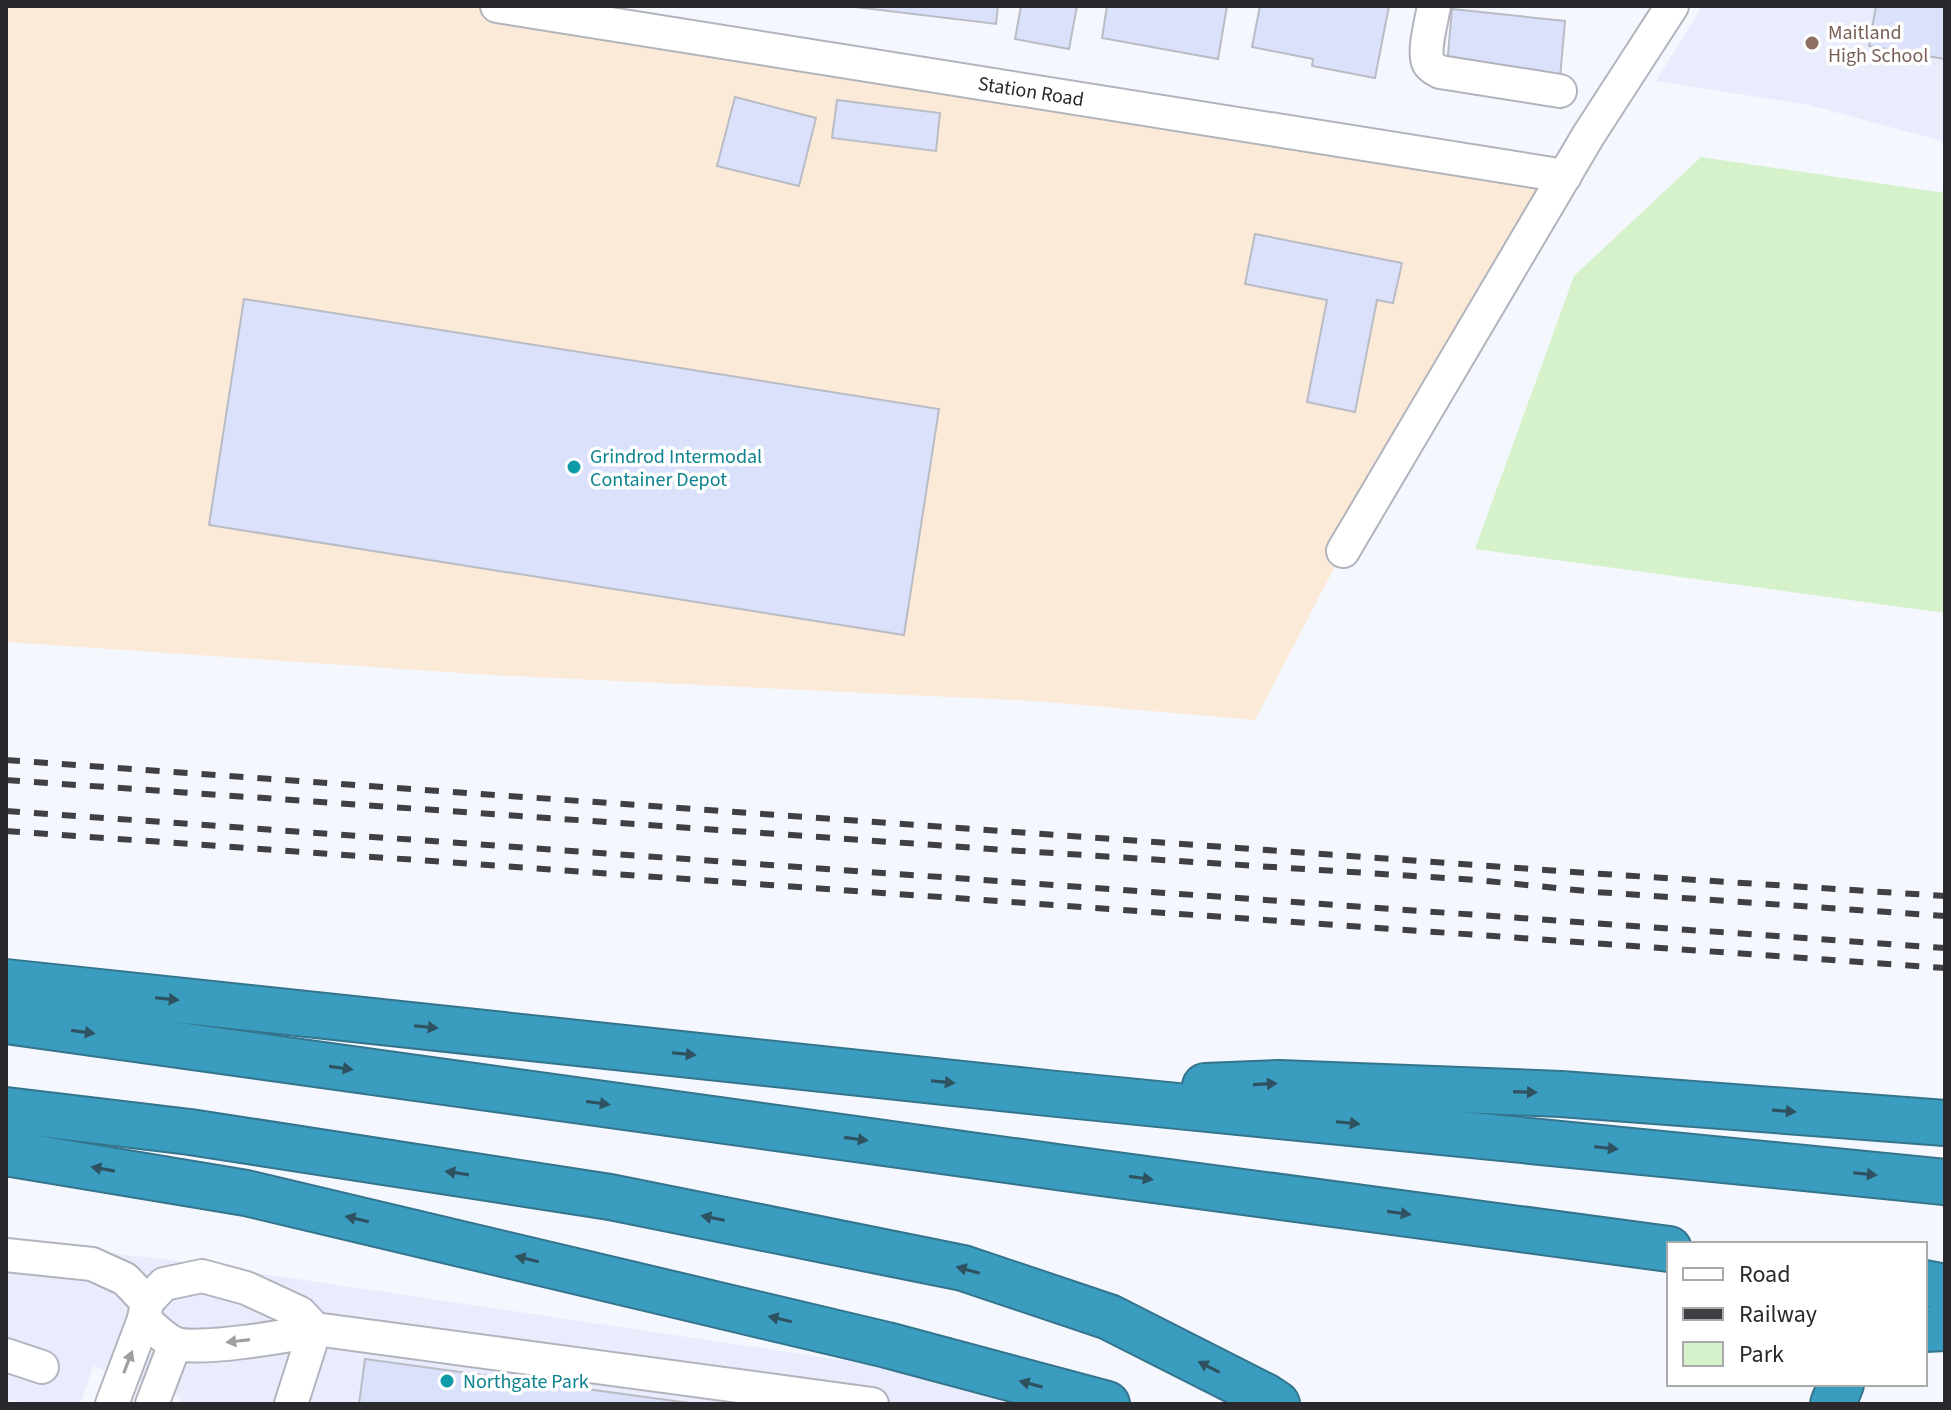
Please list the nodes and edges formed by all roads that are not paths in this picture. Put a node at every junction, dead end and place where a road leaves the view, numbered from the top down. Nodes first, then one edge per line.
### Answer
1 (497, 6) edge
2 (1434, 6) edge
3 (1672, 6) edge
4 (1560, 91) dead end
5 (1565, 176) junction
6 (1343, 551) dead end
7 (6, 982) edge
8 (6, 1021) edge
9 (1047, 1093) junction
10 (6, 1110) edge
11 (1945, 1123) edge
12 (6, 1153) edge
13 (1930, 1180) edge
14 (1667, 1249) edge
15 (6, 1255) edge
16 (146, 1311) junction
17 (315, 1329) junction
18 (175, 1344) junction
19 (6, 1355) edge
20 (42, 1367) dead end
21 (112, 1404) edge
22 (152, 1404) edge
23 (291, 1404) edge
24 (872, 1404) edge
25 (1107, 1404) edge
26 (1277, 1404) edge

1 - 5 street, Station Road
2 - 4 street
3 - 5 street
5 - 6 street
7 -> 9 highway
8 -> 14 highway
9 -> 11 highway
9 -> 13 highway
26 -> 10 highway
25 -> 12 highway
15 - 16 street
16 - 17 street
16 - 18 street
21 -> 16 street
17 -> 18 street
17 - 23 street
17 - 24 street
18 - 22 street
19 - 20 street

